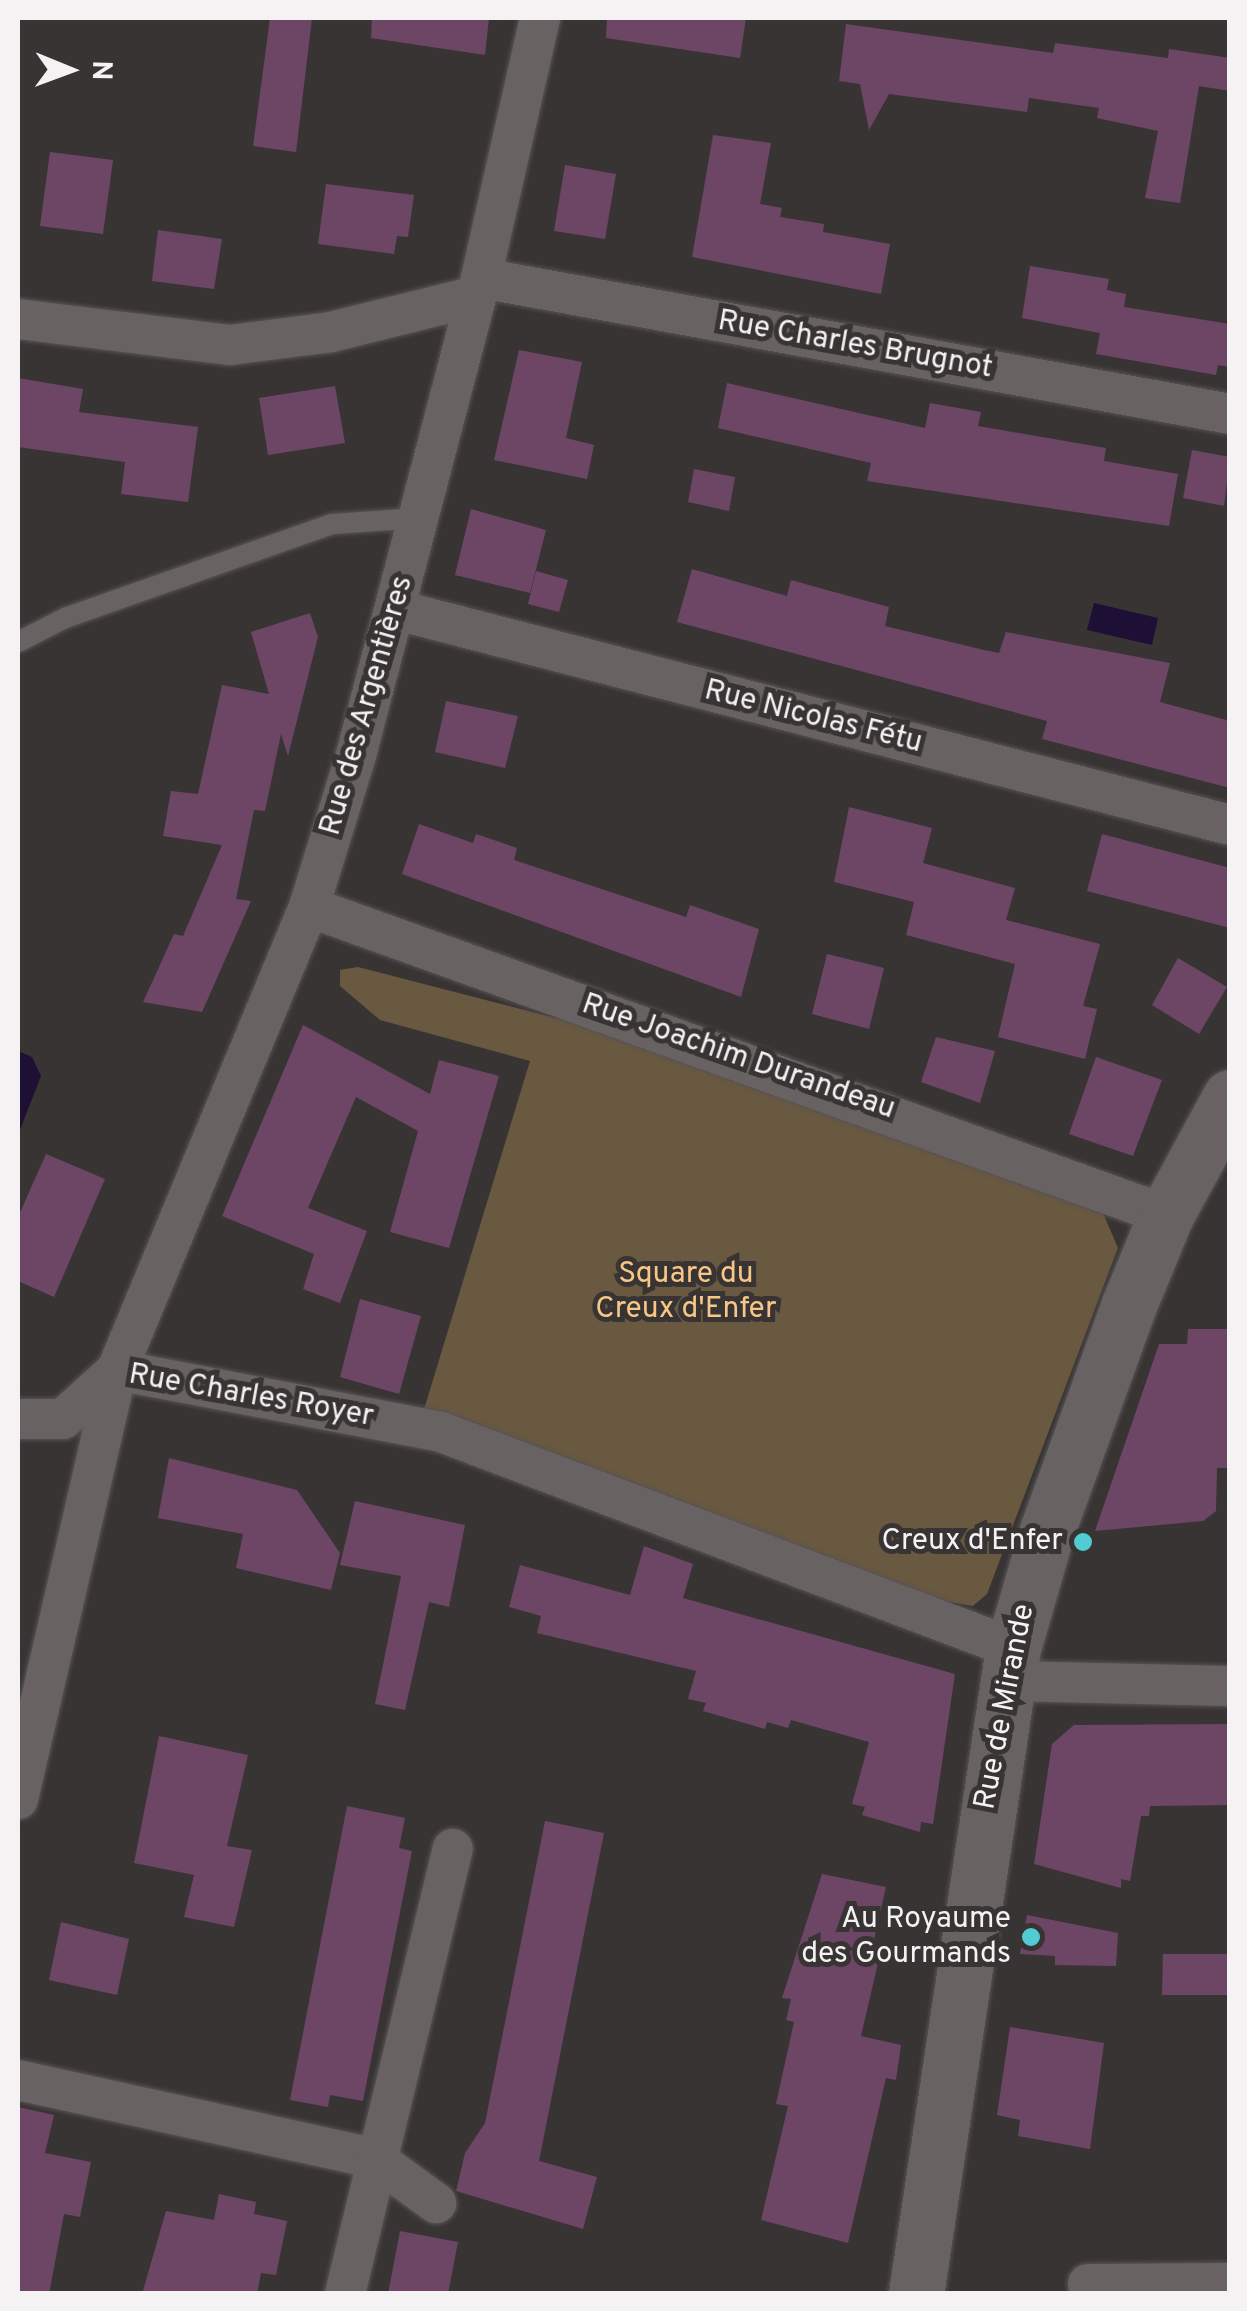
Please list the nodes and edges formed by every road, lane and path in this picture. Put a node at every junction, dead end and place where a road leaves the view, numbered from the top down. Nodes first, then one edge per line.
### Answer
1 (540, 18) edge
2 (479, 287) junction
3 (18, 318) edge
4 (1230, 414) edge
5 (420, 518) junction
6 (396, 610) junction
7 (18, 642) edge
8 (1230, 825) edge
9 (309, 907) junction
10 (1223, 1126) edge
11 (1166, 1215) junction
12 (117, 1370) junction
13 (18, 1420) edge
14 (1010, 1665) junction
15 (1230, 1686) edge
16 (18, 1799) edge
17 (453, 1850) dead end
18 (18, 2080) edge
19 (374, 2158) junction
20 (436, 2202) dead end
21 (1230, 2283) edge
22 (1088, 2284) dead end
23 (344, 2294) edge
24 (916, 2294) edge

1 - 2 street, Rue des Argentières
2 - 3 street
2 - 4 street, Rue Charles Brugnot
2 - 5 street, Rue des Argentières
5 - 6 street, Rue des Argentières
5 - 7 lane
6 - 8 street, Rue Nicolas Fétu
6 - 9 street, Rue des Argentières
9 - 11 street, Rue Joachim Durandeau
9 - 12 street, Rue des Argentières
10 - 11 main road, Rue de Mirande
11 - 14 main road, Rue de Mirande
12 - 13 street, Rue Charles Royer
12 - 14 street, Rue Charles Royer
12 - 16 street, Rue des Argentières
14 - 15 street
14 - 24 main road, Rue de Mirande
17 - 19 street
18 - 19 street
19 - 20 street
19 - 23 street
21 - 22 street

